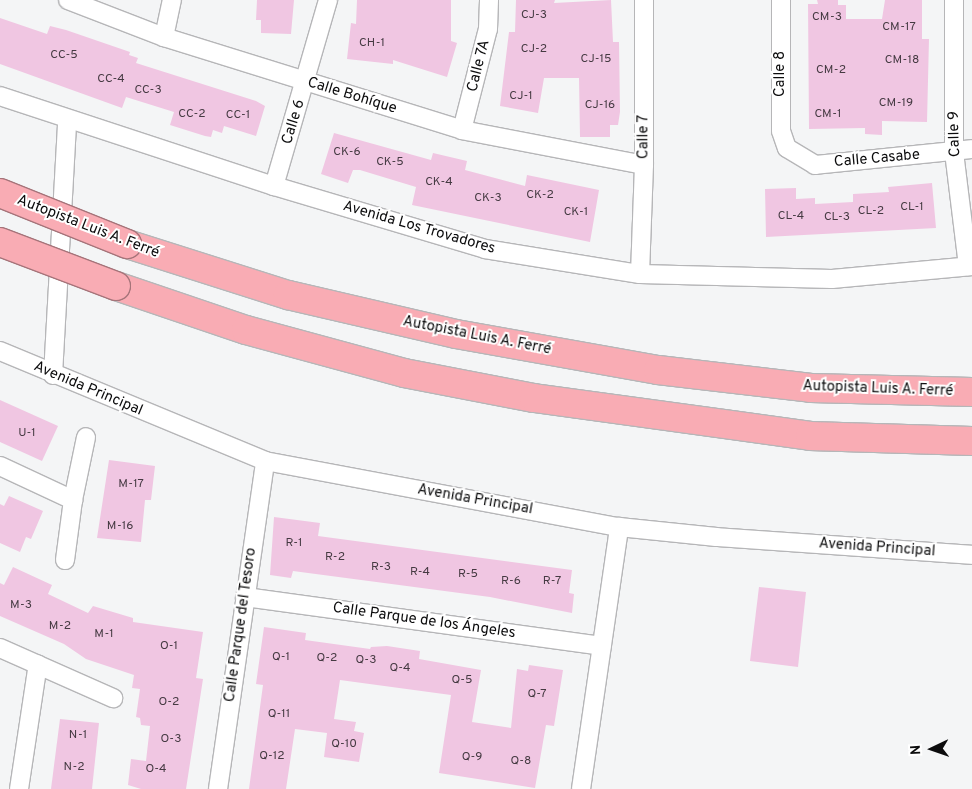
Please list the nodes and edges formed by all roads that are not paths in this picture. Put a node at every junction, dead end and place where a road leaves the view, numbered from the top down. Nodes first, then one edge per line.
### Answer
1 (68, 0) edge
2 (172, 0) edge
3 (328, 0) edge
4 (489, 0) edge
5 (644, 0) edge
6 (781, 0) edge
7 (954, 0) edge
8 (164, 37) junction
9 (307, 82) junction
10 (0, 96) edge
11 (67, 121) junction
12 (462, 130) junction
13 (787, 148) joint
14 (972, 149) edge
15 (954, 152) junction
16 (644, 164) junction
17 (274, 186) junction
18 (0, 193) edge
19 (0, 242) edge
20 (970, 266) edge
21 (640, 274) junction
22 (0, 351) edge
23 (53, 375) junction
24 (972, 392) edge
25 (86, 437) dead end
26 (972, 441) edge
27 (265, 462) junction
28 (0, 466) edge
29 (73, 500) junction
30 (619, 526) junction
31 (972, 555) edge
32 (66, 560) dead end
33 (245, 597) junction
34 (602, 646) junction
35 (0, 648) edge
36 (38, 664) junction
37 (113, 698) dead end
38 (19, 789) edge
39 (218, 789) edge
40 (581, 789) edge

1 - 8 street, Calle Bohíque
2 - 8 street
3 - 9 street, Calle 6
4 - 12 street, Calle 7A
5 - 16 street, Calle 7
6 - 13 street, Calle 8
7 - 15 street, Calle 9
8 - 9 street, Calle Bohíque
9 - 12 street, Calle Bohíque
9 - 17 street, Calle 6
10 - 11 street, Avenida Los Trovadores
11 - 17 street, Avenida Los Trovadores
11 - 23 street
12 - 16 street, Calle Bohíque
13 - 15 street, Calle Casabe
14 - 15 street, Calle Casabe
15 - 20 street, Calle 9
16 - 21 street, Calle 7
17 - 21 street, Avenida Los Trovadores
18 - 24 highway, Autopista Luis A. Ferré, bridge
19 - 26 highway, bridge
20 - 21 street, Avenida Los Trovadores
22 - 23 street, Avenida Principal
23 - 27 street, Avenida Principal
25 - 29 street
27 - 30 street, Avenida Principal
27 - 33 street, Calle Parque del Tesoro
28 - 29 street
29 - 32 street
30 - 31 street, Avenida Principal
30 - 34 street
33 - 34 street, Calle Parque de los Ángeles
33 - 39 street, Calle Parque del Tesoro
34 - 40 street
35 - 36 street
36 - 37 street
36 - 38 street

